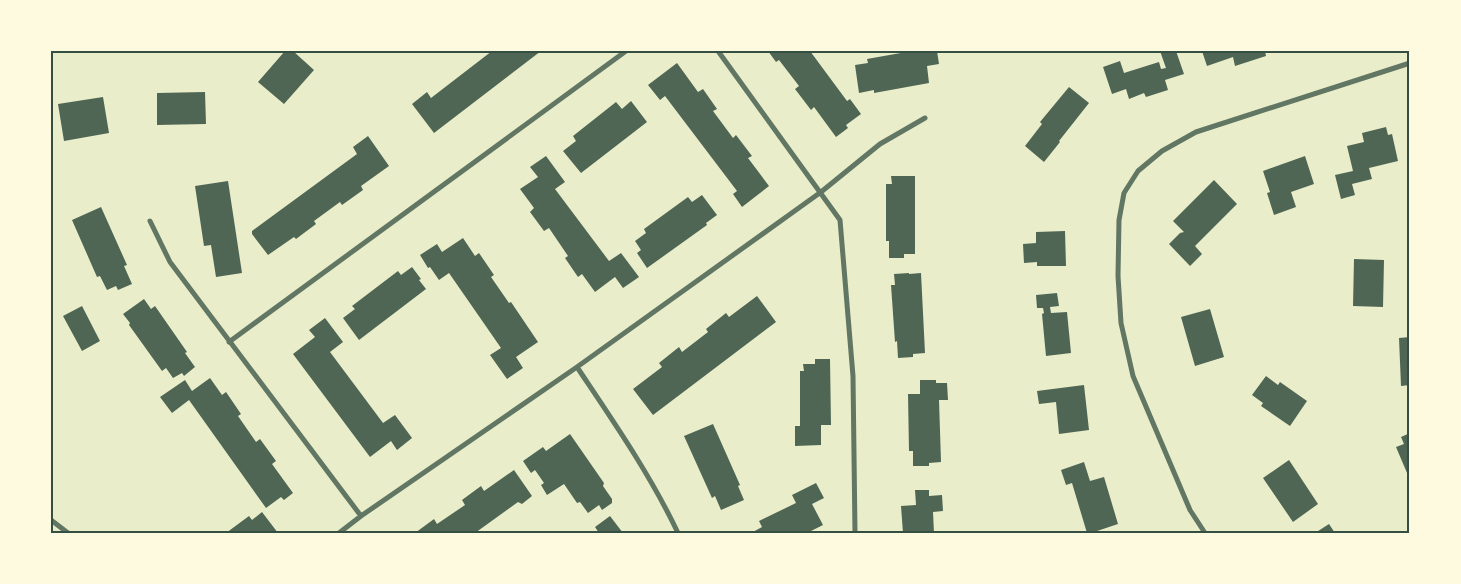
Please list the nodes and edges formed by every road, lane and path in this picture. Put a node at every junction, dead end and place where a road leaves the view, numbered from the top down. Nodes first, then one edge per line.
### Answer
1 (626, 51) edge
2 (718, 51) edge
3 (1410, 63) edge
4 (925, 118) dead end
5 (821, 192) junction
6 (150, 221) dead end
7 (230, 342) junction
8 (577, 367) junction
9 (361, 516) junction
10 (51, 520) edge
11 (68, 533) edge
12 (338, 533) edge
13 (678, 533) edge
14 (855, 533) edge
15 (1205, 533) edge

1 - 7 street
2 - 5 street
3 - 15 street
4 - 5 street
5 - 8 street
5 - 14 street
6 - 7 street
7 - 9 street
8 - 9 street
8 - 13 street
9 - 12 street
10 - 11 street

